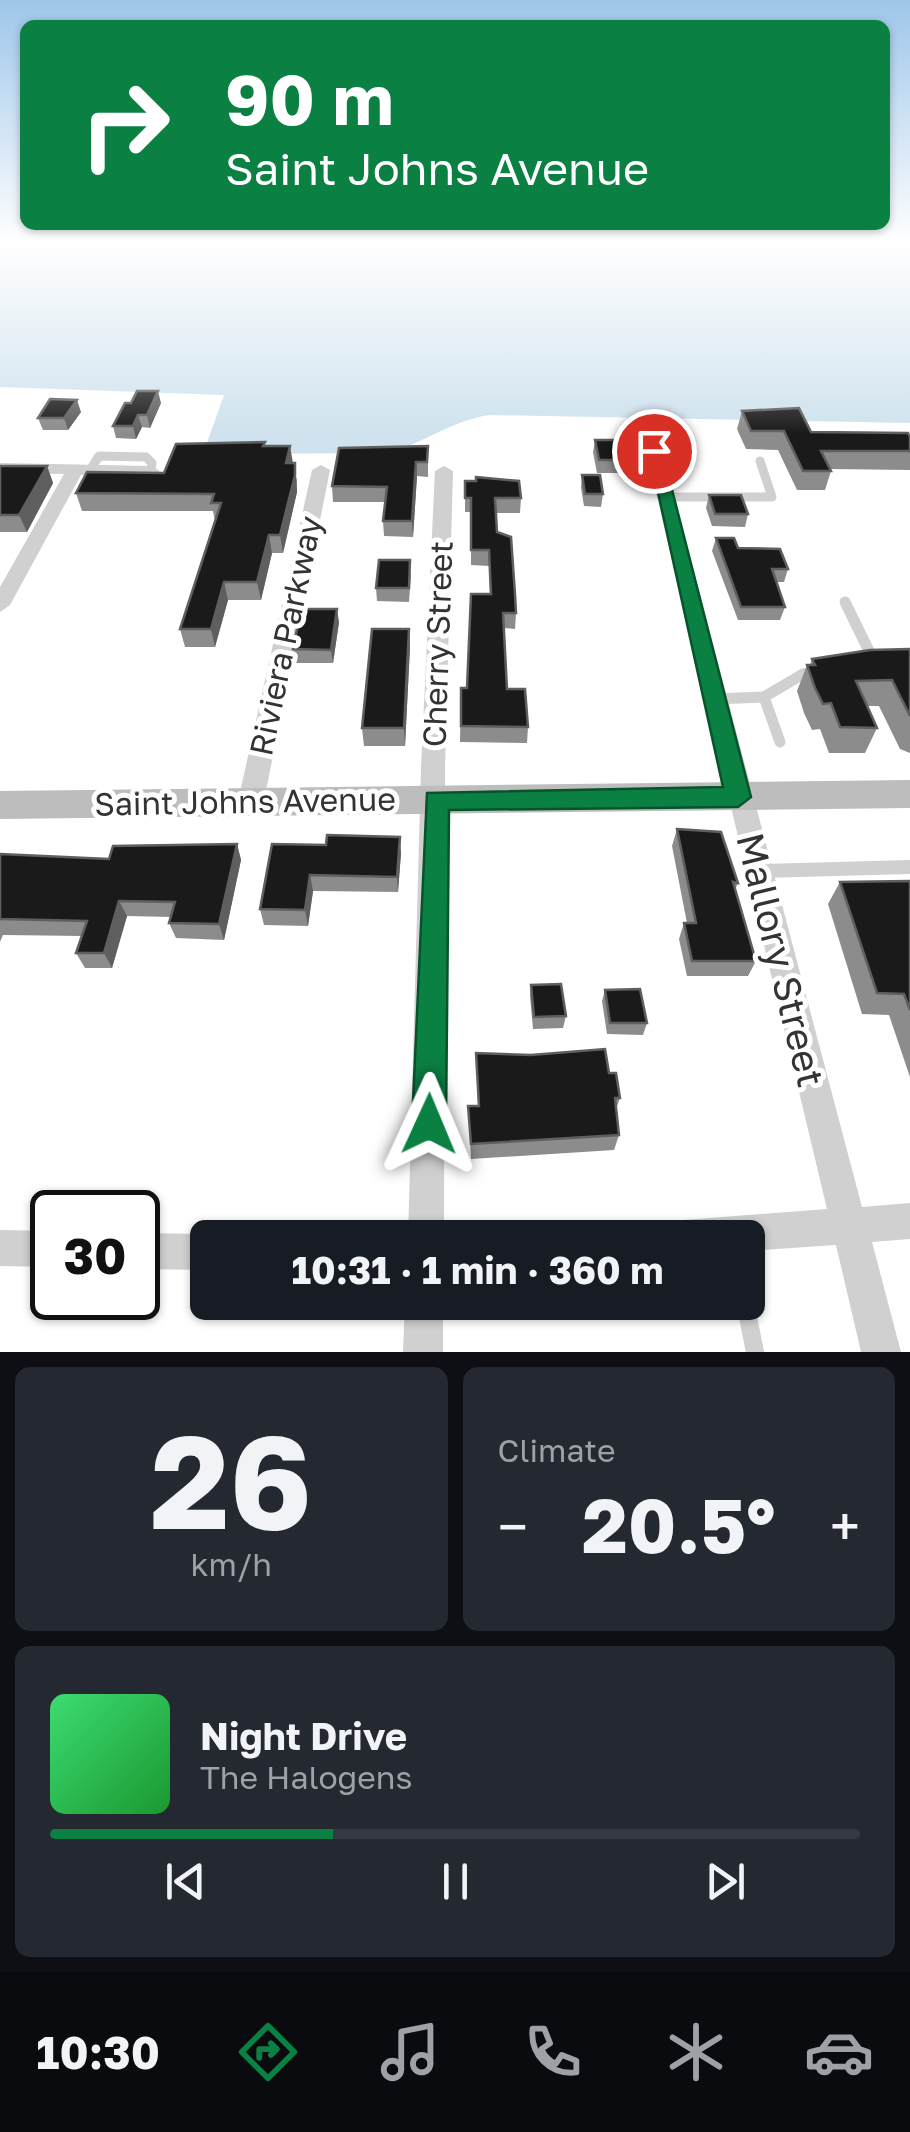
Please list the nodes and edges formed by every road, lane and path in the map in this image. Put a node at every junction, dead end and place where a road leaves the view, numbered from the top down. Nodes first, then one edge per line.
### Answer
1 (654, 451) dead end
2 (760, 461) dead end
3 (0, 468) edge
4 (321, 470) dead end
5 (444, 471) dead end
6 (82, 472) junction
7 (151, 472) edge
8 (665, 498) junction
9 (845, 602) dead end
10 (0, 604) edge
11 (764, 697) junction
12 (714, 699) junction
13 (780, 742) dead end
14 (910, 794) edge
15 (738, 797) junction
16 (436, 800) junction
17 (251, 802) junction
18 (0, 805) edge
19 (910, 867) edge
20 (758, 872) junction
21 (426, 1220) edge
22 (910, 1221) edge
23 (848, 1226) junction
24 (765, 1233) edge
25 (0, 1248) edge
26 (30, 1249) edge
27 (160, 1251) edge
28 (190, 1252) edge
29 (423, 1320) edge
30 (749, 1320) edge
31 (422, 1352) edge
32 (756, 1352) edge
33 (881, 1352) edge

1 - 8 street, Mallory Street
2 - 8 lane
3 - 6 street
4 - 17 street, Riviera Parkway
5 - 16 street, Cherry Street
6 - 7 street
6 - 10 street
8 - 12 street, Mallory Street
9 - 11 lane
11 - 12 lane
11 - 13 lane
12 - 15 street, Mallory Street
14 - 15 main road, Saint Johns Avenue
15 - 16 main road, Saint Johns Avenue
15 - 20 street, Mallory Street
16 - 17 main road, Saint Johns Avenue
16 - 21 street, Cherry Street
17 - 18 main road, Saint Johns Avenue
19 - 20 lane
20 - 23 street, Mallory Street
22 - 23 street
23 - 24 street
23 - 33 street, Mallory Street
25 - 26 street
27 - 28 street
29 - 31 street
30 - 32 lane

